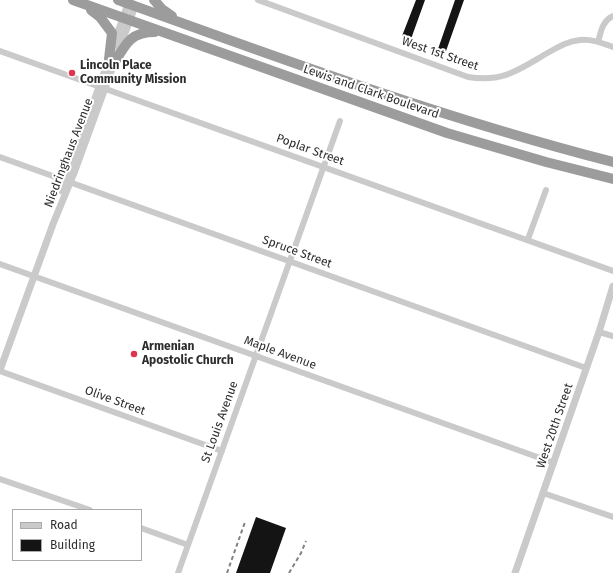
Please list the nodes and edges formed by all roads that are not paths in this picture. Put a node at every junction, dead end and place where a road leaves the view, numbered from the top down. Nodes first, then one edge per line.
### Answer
1 (118, 0) edge
2 (154, 0) edge
3 (258, 0) edge
4 (76, 1) edge
5 (133, 3) edge
6 (613, 16) edge
7 (127, 20) junction
8 (182, 23) junction
9 (161, 32) junction
10 (598, 42) junction
11 (613, 47) edge
12 (0, 50) edge
13 (112, 60) junction
14 (102, 87) junction
15 (340, 121) dead end
16 (0, 157) edge
17 (612, 162) edge
18 (324, 166) junction
19 (611, 179) edge
20 (68, 181) junction
21 (546, 190) dead end
22 (528, 240) junction
23 (290, 261) junction
24 (0, 264) edge
25 (613, 271) edge
26 (34, 276) junction
27 (613, 286) edge
28 (599, 332) junction
29 (613, 336) edge
30 (256, 356) junction
31 (586, 368) junction
32 (0, 371) edge
33 (222, 451) junction
34 (554, 463) junction
35 (0, 478) edge
36 (543, 493) junction
37 (87, 509) edge
38 (613, 517) edge
39 (142, 528) edge
40 (188, 545) junction
41 (178, 573) edge
42 (515, 573) edge

1 - 5 highway, Lewis and Clark Boulevard
2 - 8 highway
3 - 10 street, West 1st Street
4 - 7 highway, Lewis and Clark Boulevard
4 - 13 highway
5 - 7 street, Niedringhaus Avenue
5 - 8 highway, Lewis and Clark Boulevard
6 - 10 street
7 - 9 highway, Lewis and Clark Boulevard
7 - 13 street, Niedringhaus Avenue
8 - 17 highway, Lewis and Clark Boulevard
9 - 13 highway
9 - 19 highway, Lewis and Clark Boulevard
10 - 11 street, West 1st Street
12 - 14 street, Poplar Street
13 - 14 street, Niedringhaus Avenue
14 - 18 street, Poplar Street
14 - 20 street, Niedringhaus Avenue
15 - 18 street, St Louis Avenue
16 - 20 street, Spruce Street
18 - 22 street, Poplar Street
18 - 23 street, St Louis Avenue
20 - 23 street, Spruce Street
20 - 26 street, Niedringhaus Avenue
21 - 22 street
22 - 25 street, Poplar Street
23 - 30 street, St Louis Avenue
23 - 31 street, Spruce Street
24 - 26 street, Maple Avenue
26 - 30 street, Maple Avenue
26 - 32 street, Niedringhaus Avenue
27 - 28 street, West 20th Street
28 - 29 street
28 - 31 street, West 20th Street
30 - 33 street, St Louis Avenue
30 - 34 street, Maple Avenue
31 - 34 street, West 20th Street
32 - 33 street, Olive Street
33 - 40 street, St Louis Avenue
34 - 36 street, West 20th Street
35 - 37 street
36 - 38 street
36 - 42 street, West 20th Street
39 - 40 street
40 - 41 street, St Louis Avenue

